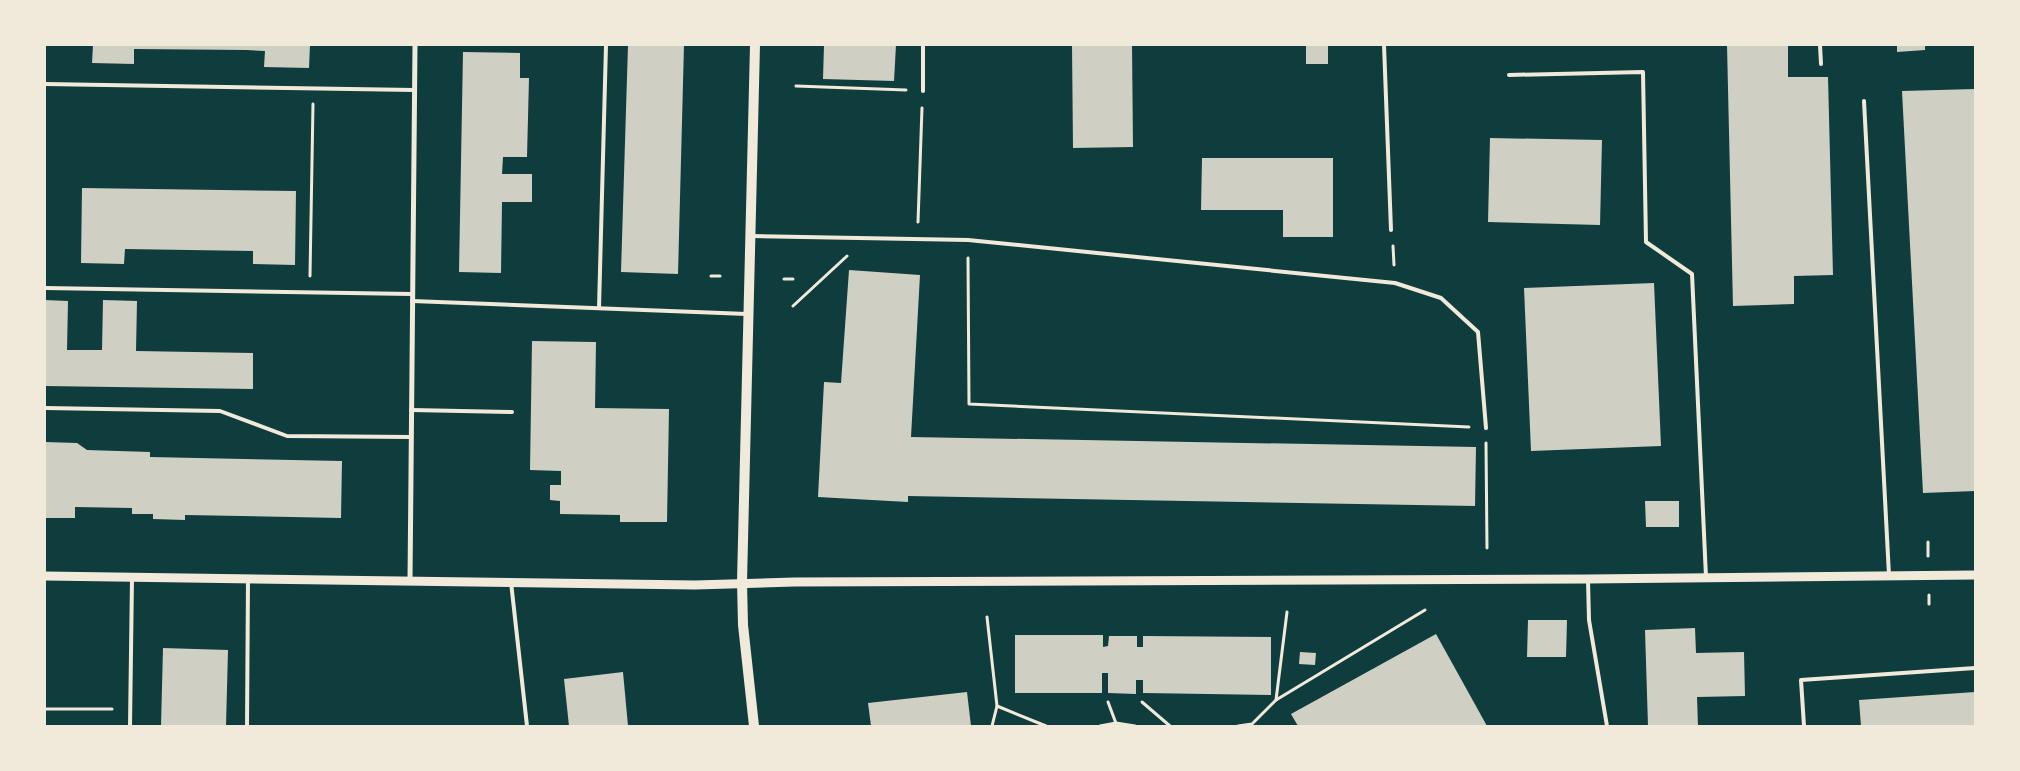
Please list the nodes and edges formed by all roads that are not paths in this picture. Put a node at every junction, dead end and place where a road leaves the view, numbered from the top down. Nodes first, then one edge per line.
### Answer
1 (415, 45) edge
2 (606, 45) edge
3 (755, 45) edge
4 (923, 45) edge
5 (1384, 45) edge
6 (1820, 45) edge
7 (1822, 64) dead end
8 (1509, 75) dead end
9 (45, 84) edge
10 (414, 90) junction
11 (923, 91) road end
12 (1864, 101) dead end
13 (1391, 230) dead end
14 (749, 236) junction
15 (45, 288) edge
16 (412, 294) junction
17 (412, 301) junction
18 (599, 308) junction
19 (748, 314) junction
20 (45, 408) edge
21 (411, 410) junction
22 (512, 412) dead end
23 (1486, 428) road end
24 (411, 437) junction
25 (1975, 575) edge
26 (45, 576) edge
27 (1889, 577) junction
28 (132, 578) junction
29 (248, 579) junction
30 (1588, 579) junction
31 (1706, 579) junction
32 (410, 581) junction
33 (511, 582) junction
34 (742, 582) junction
35 (1975, 668) edge
36 (130, 726) edge
37 (247, 726) edge
38 (527, 726) edge
39 (754, 726) edge
40 (1607, 726) edge
41 (1804, 726) edge

1 - 10 street
2 - 18 lane
3 - 14 main road
4 - 11 lane
5 - 13 lane
6 - 7 lane
8 - 31 lane
9 - 10 lane
10 - 16 street
12 - 27 lane
14 - 19 main road
14 - 23 lane
15 - 16 lane
16 - 17 street
17 - 18 lane
17 - 21 street
18 - 19 lane
19 - 34 main road
20 - 24 lane
21 - 22 lane
21 - 24 street
24 - 32 street
25 - 27 street
26 - 28 street
27 - 31 street
28 - 29 street
28 - 36 lane
29 - 32 street
29 - 37 lane
30 - 31 street
30 - 34 street
30 - 40 lane
32 - 33 street
33 - 34 street
33 - 38 lane
34 - 39 main road
35 - 41 lane

